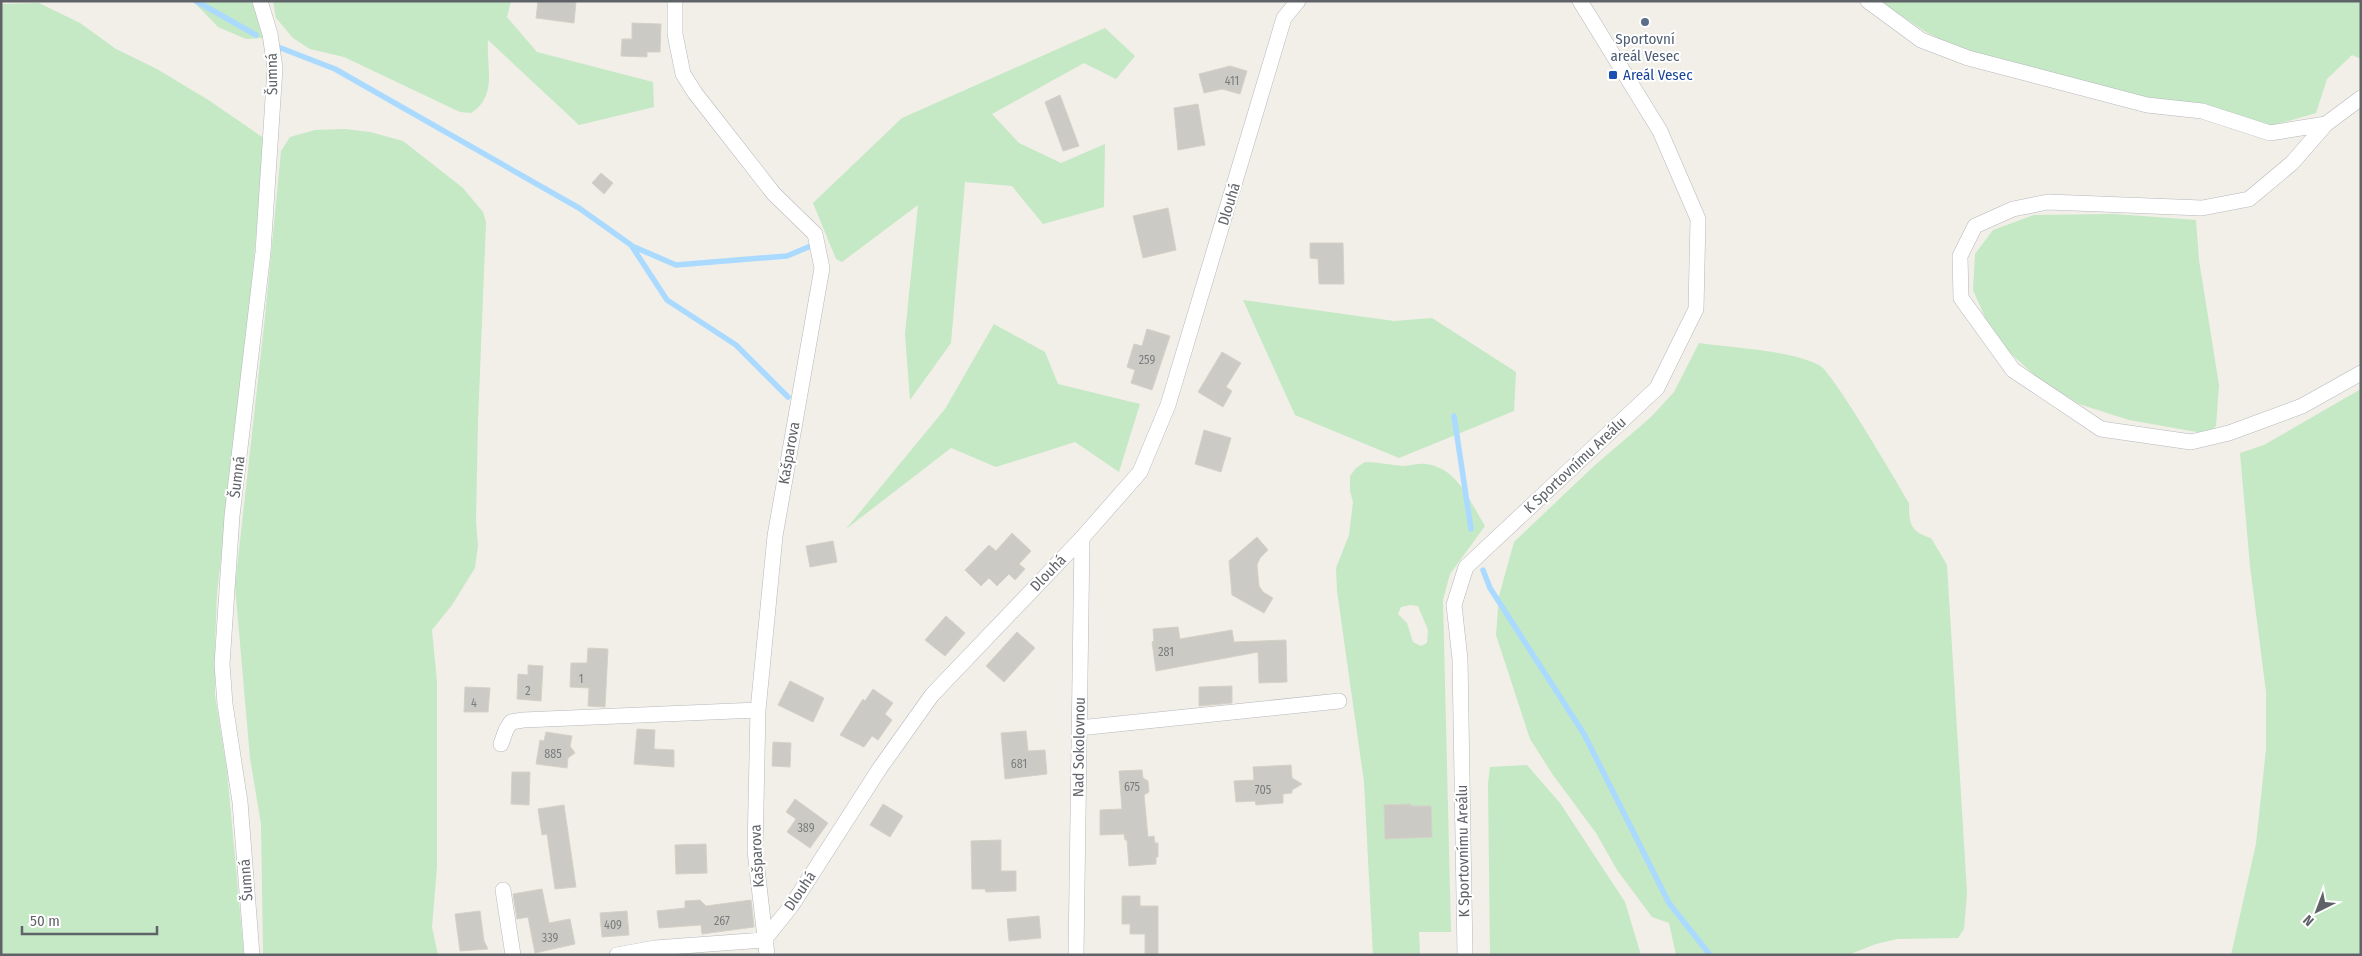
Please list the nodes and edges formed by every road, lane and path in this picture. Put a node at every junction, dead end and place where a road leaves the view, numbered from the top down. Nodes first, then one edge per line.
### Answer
1 (260, 1) edge
2 (676, 1) edge
3 (1298, 1) edge
4 (1580, 1) edge
5 (1868, 1) edge
6 (2361, 98) edge
7 (2326, 124) junction
8 (2361, 372) edge
9 (1082, 538) junction
10 (1339, 701) dead end
11 (758, 710) junction
12 (1079, 728) junction
13 (501, 744) dead end
14 (503, 890) dead end
15 (766, 947) edge
16 (252, 955) edge
17 (513, 955) edge
18 (617, 955) edge
19 (1076, 955) edge
20 (1465, 955) edge

1 - 16 street, Šumná
2 - 11 street, Kašparova
3 - 9 street, Dlouhá
4 - 20 street, K Sportovnímu Areálu
5 - 7 street
6 - 7 street
7 - 8 street
9 - 12 street, Nad Sokolovnou
9 - 15 street, Dlouhá
10 - 12 street
11 - 13 street
11 - 15 street, Kašparova
12 - 19 street, Nad Sokolovnou
14 - 17 street
15 - 18 street

